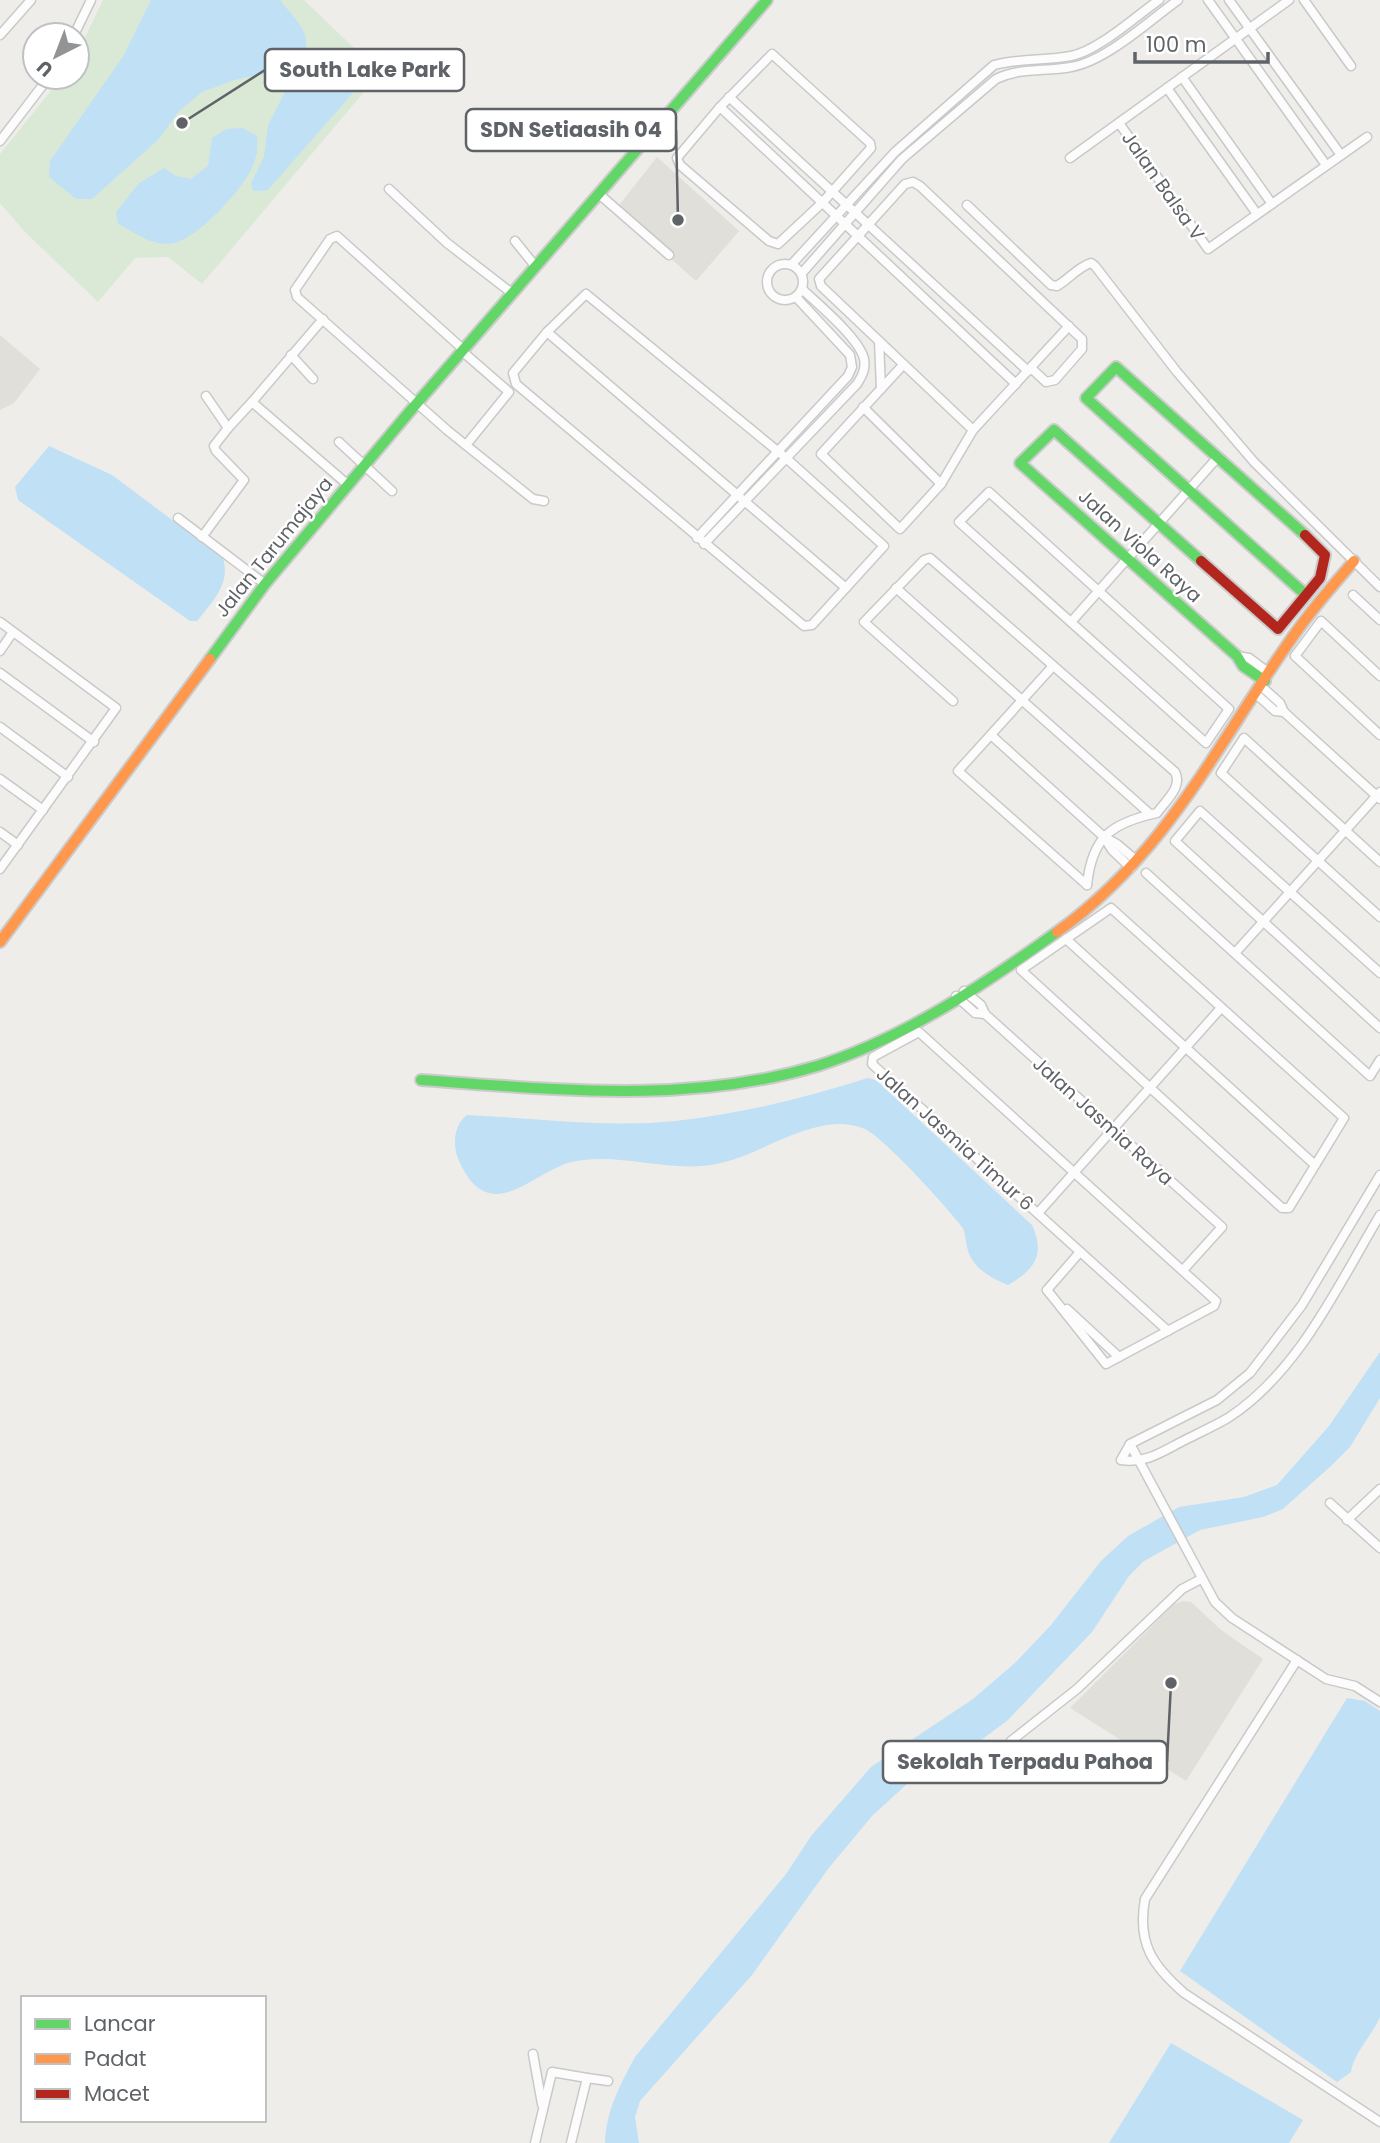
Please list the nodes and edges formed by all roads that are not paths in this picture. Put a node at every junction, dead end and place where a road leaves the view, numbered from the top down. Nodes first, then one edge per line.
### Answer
1 (31, 0) edge
2 (91, 0) edge
3 (767, 0) edge
4 (1158, 0) edge
5 (1178, 0) edge
6 (1208, 0) edge
7 (1229, 0) edge
8 (1289, 0) edge
9 (1304, 0) edge
10 (81, 21) edge
11 (1250, 29) junction
12 (0, 35) edge
13 (1236, 39) junction
14 (1351, 66) dead end
15 (1182, 77) junction
16 (1167, 88) junction
17 (38, 91) edge
18 (729, 97) junction
19 (720, 107) junction
20 (1119, 123) junction
21 (1367, 136) dead end
22 (0, 141) edge
23 (895, 152) junction
24 (1341, 155) junction
25 (1070, 158) dead end
26 (902, 159) junction
27 (1326, 165) junction
28 (389, 189) dead end
29 (832, 192) junction
30 (599, 194) junction
31 (822, 203) junction
32 (845, 204) junction
33 (1272, 204) junction
34 (967, 205) dead end
35 (854, 212) junction
36 (1257, 214) junction
37 (835, 215) junction
38 (844, 223) junction
39 (867, 225) junction
40 (857, 235) junction
41 (514, 241) dead end
42 (669, 255) dead end
43 (534, 263) junction
44 (792, 264) junction
45 (802, 273) junction
46 (803, 289) junction
47 (511, 293) junction
48 (796, 297) junction
49 (323, 318) junction
50 (1069, 326) junction
51 (547, 332) junction
52 (879, 341) junction
53 (462, 349) junction
54 (291, 355) junction
55 (903, 365) junction
56 (1029, 370) junction
57 (313, 379) dead end
58 (1017, 384) junction
59 (881, 389) junction
60 (206, 396) dead end
61 (414, 401) junction
62 (252, 402) junction
63 (863, 407) junction
64 (228, 428) junction
65 (973, 430) junction
66 (339, 442) dead end
67 (466, 445) junction
68 (777, 451) junction
69 (1218, 457) junction
70 (786, 458) junction
71 (360, 463) junction
72 (345, 482) junction
73 (941, 484) junction
74 (1189, 490) junction
75 (392, 491) dead end
76 (737, 495) junction
77 (544, 501) dead end
78 (744, 502) junction
79 (178, 518) dead end
80 (1159, 524) junction
81 (202, 537) junction
82 (700, 541) junction
83 (1128, 559) junction
84 (1354, 561) junction
85 (263, 583) junction
86 (1380, 587) edge
87 (897, 588) junction
88 (846, 589) junction
89 (1099, 591) junction
90 (1306, 595) junction
91 (1353, 595) dead end
92 (1380, 620) edge
93 (0, 622) edge
94 (1071, 622) junction
95 (13, 632) junction
96 (0, 651) edge
97 (1053, 666) junction
98 (0, 673) edge
99 (1380, 676) edge
100 (1263, 684) junction
101 (1022, 700) junction
102 (953, 701) dead end
103 (0, 727) edge
104 (991, 735) junction
105 (1380, 735) edge
106 (94, 742) junction
107 (68, 777) junction
108 (0, 779) edge
109 (1379, 796) edge
110 (43, 810) junction
111 (1150, 814) junction
112 (1345, 830) junction
113 (0, 832) edge
114 (1104, 837) junction
115 (18, 845) junction
116 (1318, 861) junction
117 (1380, 862) edge
118 (1134, 865) junction
119 (0, 869) edge
120 (1146, 873) dead end
121 (1290, 892) junction
122 (1380, 917) edge
123 (1263, 922) junction
124 (1066, 940) junction
125 (0, 942) edge
126 (1235, 953) junction
127 (1380, 973) edge
128 (960, 994) junction
129 (1221, 1008) junction
130 (1380, 1028) edge
131 (1186, 1048) junction
132 (1380, 1060) edge
133 (421, 1080) dead end
134 (1150, 1088) junction
135 (1113, 1129) junction
136 (1315, 1165) junction
137 (1075, 1172) junction
138 (1380, 1175) edge
139 (1038, 1213) junction
140 (1380, 1215) edge
141 (1080, 1252) junction
142 (1184, 1269) junction
143 (1047, 1290) junction
144 (1168, 1331) junction
145 (1119, 1357) junction
146 (1130, 1444) junction
147 (1140, 1463) junction
148 (1380, 1489) edge
149 (1330, 1503) dead end
150 (1347, 1520) junction
151 (1380, 1548) edge
152 (1201, 1579) junction
153 (1297, 1660) junction
154 (1380, 1702) edge
155 (1011, 1741) dead end
156 (534, 2054) dead end
157 (536, 2070) junction
158 (552, 2072) junction
159 (587, 2078) junction
160 (608, 2081) dead end
161 (543, 2111) junction
162 (1380, 2122) edge
163 (535, 2143) edge
164 (571, 2143) edge

1 - 12 street
2 - 10 street
3 - 30 street, Jalan Tarumajaya
4 - 23 street
5 - 26 street
6 - 13 street
7 - 11 street
8 - 11 street
9 - 14 street
11 - 13 street
11 - 24 street
13 - 15 street
13 - 27 street
15 - 16 street
15 - 33 street
16 - 20 street
16 - 36 street
17 - 22 street
18 - 19 street
18 - 29 street
18 - 29 street
19 - 31 street
19 - 31 street
20 - 25 street
20 - 36 street, Jalan Balsa V
21 - 24 street
23 - 26 street
23 - 32 street
24 - 27 street
26 - 35 street
27 - 33 street
28 - 47 street
29 - 31 street
29 - 32 street
30 - 42 street
30 - 43 street, Jalan Tarumajaya
31 - 37 street
32 - 35 street
32 - 37 street
33 - 36 street
34 - 84 street
35 - 38 street
35 - 39 street
37 - 38 street
37 - 44 street
38 - 40 street
38 - 45 street
39 - 40 street
39 - 50 street
39 - 56 street
40 - 52 street
40 - 58 street
41 - 43 street
43 - 47 street, Jalan Tarumajaya
44 - 45 street
44 - 48 street
45 - 46 street
46 - 48 street
46 - 70 street
47 - 53 street, Jalan Tarumajaya
48 - 68 street
49 - 53 street
49 - 54 street
49 - 61 street
50 - 56 street
50 - 56 street
51 - 68 street
51 - 76 street
51 - 82 street
52 - 55 street
52 - 59 street
53 - 61 street, Jalan Tarumajaya
53 - 67 street
54 - 57 street
54 - 62 street
55 - 59 street
55 - 65 street
56 - 58 street
58 - 65 street
59 - 63 street
60 - 64 street
61 - 67 street
61 - 71 street, Jalan Tarumajaya
62 - 64 street
62 - 72 street
63 - 73 street
63 - 73 street
64 - 81 street
65 - 73 street
66 - 71 street
67 - 77 street
68 - 70 street
68 - 76 street
69 - 74 street
69 - 74 street
69 - 90 street
70 - 78 street
70 - 88 street
71 - 72 street, Jalan Tarumajaya
71 - 75 street
72 - 85 street, Jalan Tarumajaya
74 - 80 street
74 - 90 street
76 - 78 street
76 - 82 street
78 - 82 street
78 - 88 street
79 - 81 street
80 - 83 street
80 - 83 street, Jalan Viola Raya
80 - 90 street
81 - 85 street
82 - 88 street
83 - 89 street
83 - 100 street, Jalan Viola Raya
84 - 86 street
84 - 100 street
85 - 125 street, Jalan Tarumajaya
87 - 97 street
87 - 101 street
87 - 102 street
89 - 94 street
89 - 94 street
89 - 94 street
91 - 92 street
93 - 95 street
95 - 96 street
95 - 106 street
97 - 101 street
97 - 111 street
98 - 106 street
99 - 105 street
100 - 109 street
100 - 118 street
101 - 104 street
101 - 111 street
103 - 107 street
104 - 114 street
104 - 114 street
106 - 107 street
107 - 110 street
108 - 110 street
109 - 112 street
110 - 115 street
111 - 114 street
112 - 116 street
112 - 116 street
112 - 117 street
113 - 115 street
114 - 118 street
115 - 119 street
116 - 121 street
116 - 122 street
118 - 128 street
120 - 126 street
121 - 123 street
121 - 123 street
121 - 127 street
123 - 126 street
123 - 130 street
124 - 129 street
124 - 131 street
124 - 134 street
126 - 132 street
128 - 133 street
128 - 135 street, Jalan Jasmia Raya
129 - 131 street
129 - 136 street
131 - 134 street
131 - 136 street
134 - 135 street
134 - 136 street
135 - 137 street
135 - 142 street, Jalan Jasmia Raya
137 - 139 street
137 - 139 street, Jalan Jasmia Timur 6
137 - 142 street
138 - 146 street
139 - 141 street, Jalan Jasmia Timur 6
140 - 147 street
141 - 143 street
141 - 144 street, Jalan Jasmia Timur 6
142 - 144 street
143 - 145 street
143 - 145 street
144 - 145 street
146 - 147 street
146 - 147 street
147 - 152 street
148 - 150 street
149 - 150 street
150 - 151 street
152 - 153 street
152 - 155 street
153 - 154 street
153 - 162 street
156 - 157 street
157 - 158 street
157 - 161 street
158 - 159 street
158 - 161 street
159 - 160 street
159 - 164 street
161 - 163 street

